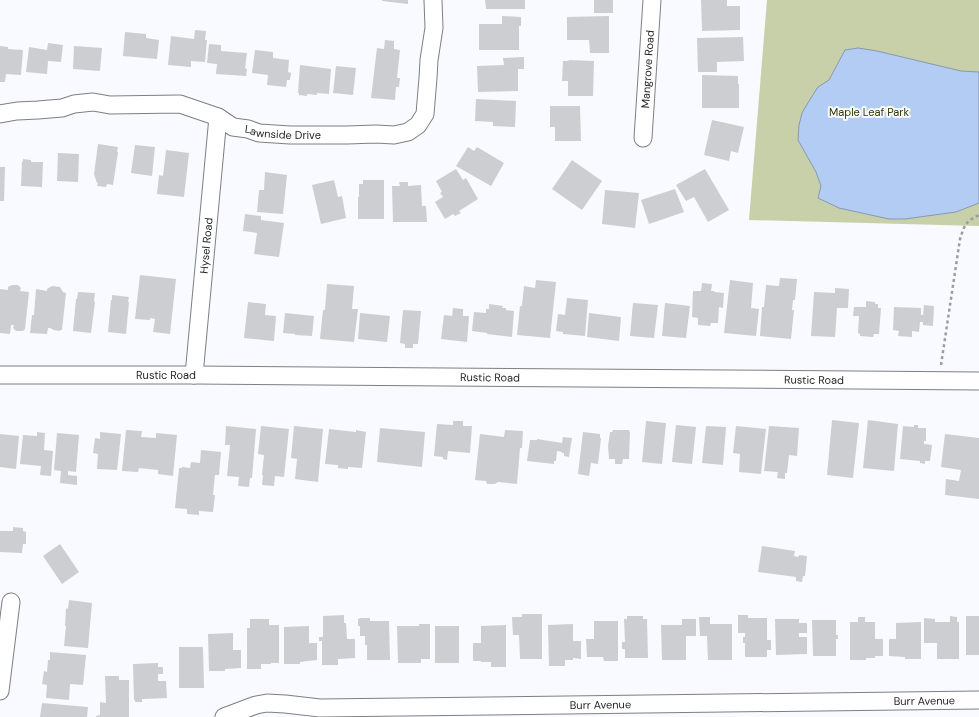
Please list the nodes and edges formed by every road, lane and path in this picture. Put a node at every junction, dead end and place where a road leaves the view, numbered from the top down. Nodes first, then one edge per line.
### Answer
1 (433, 0) edge
2 (652, 0) edge
3 (0, 114) edge
4 (218, 117) junction
5 (643, 138) dead end
6 (979, 215) edge
7 (0, 375) edge
8 (194, 375) junction
9 (938, 381) junction
10 (979, 381) edge
11 (11, 602) dead end
12 (0, 691) edge
13 (979, 700) edge
14 (560, 711) edge
15 (320, 712) edge
16 (224, 717) edge

1 - 4 street, Lawnside Drive
2 - 5 street, Mangrove Road
3 - 4 street, Lawnside Drive
4 - 8 street, Hysel Road
6 - 9 path
7 - 8 street, Rustic Road
8 - 9 street, Rustic Road
9 - 10 street, Rustic Road
11 - 12 street
13 - 14 street, Burr Avenue
14 - 15 street, Burr Avenue
15 - 16 street, Burr Avenue

